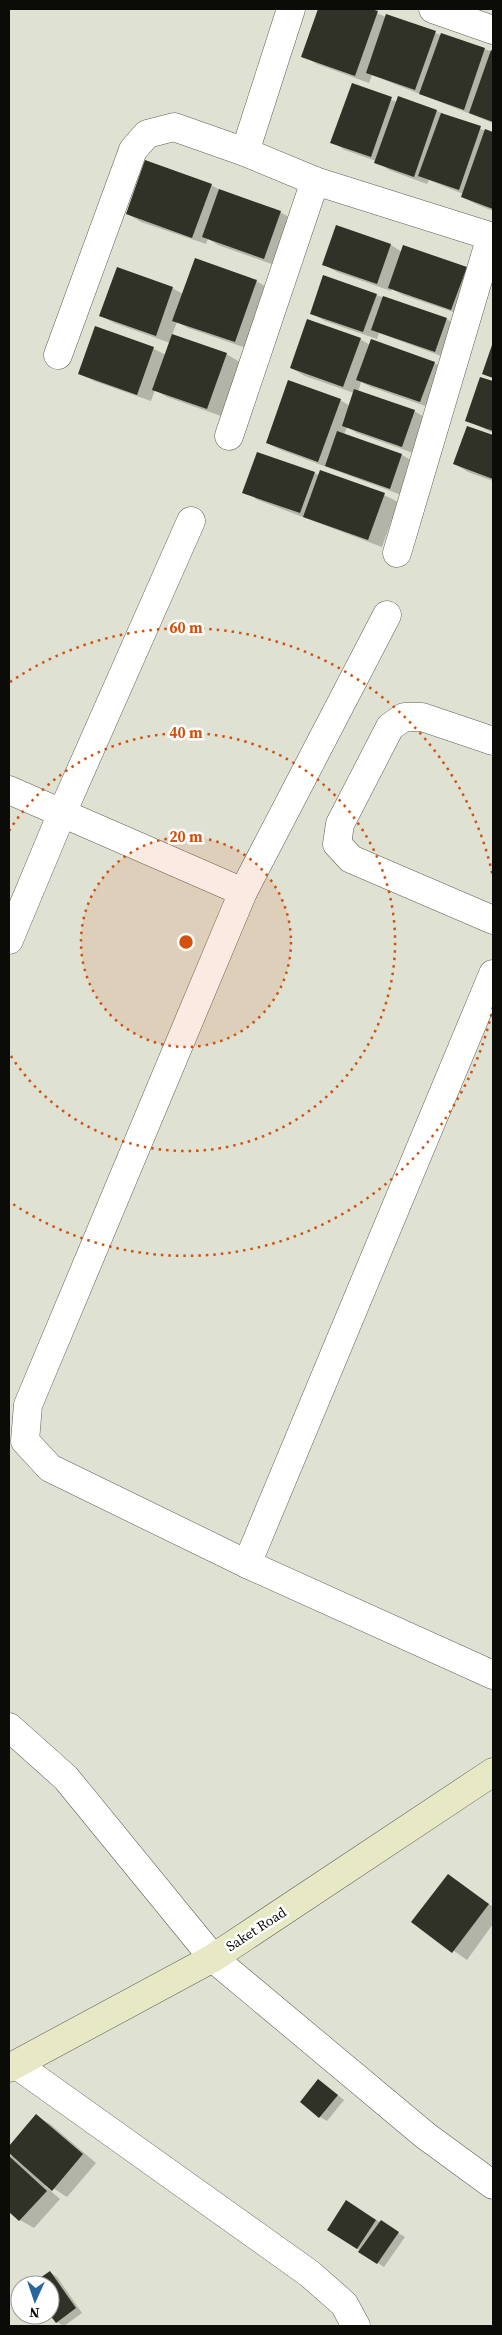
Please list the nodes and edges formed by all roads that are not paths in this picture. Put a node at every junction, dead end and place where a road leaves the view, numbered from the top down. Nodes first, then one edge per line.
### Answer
1 (291, 9) edge
2 (432, 9) edge
3 (493, 30) edge
4 (245, 152) junction
5 (315, 181) junction
6 (492, 237) edge
7 (58, 355) dead end
8 (229, 436) dead end
9 (191, 521) dead end
10 (397, 553) dead end
11 (387, 615) dead end
12 (493, 741) edge
13 (9, 790) edge
14 (62, 813) junction
15 (243, 892) junction
16 (493, 920) edge
17 (9, 940) edge
18 (493, 974) edge
19 (248, 1564) junction
20 (493, 1675) edge
21 (9, 1728) edge
22 (493, 1772) edge
23 (213, 1958) junction
24 (13, 2066) edge
25 (493, 2185) edge
26 (356, 2326) edge

1 - 4 street
2 - 3 street
4 - 5 street
4 - 7 street
5 - 6 street
5 - 8 street
6 - 10 street
9 - 14 street
11 - 15 street
12 - 16 street
13 - 14 street
14 - 15 street
14 - 17 street
15 - 19 street
18 - 19 street
19 - 20 street
21 - 23 street
22 - 23 street, Saket Road
23 - 24 street, Saket Road
23 - 25 street
24 - 26 street

